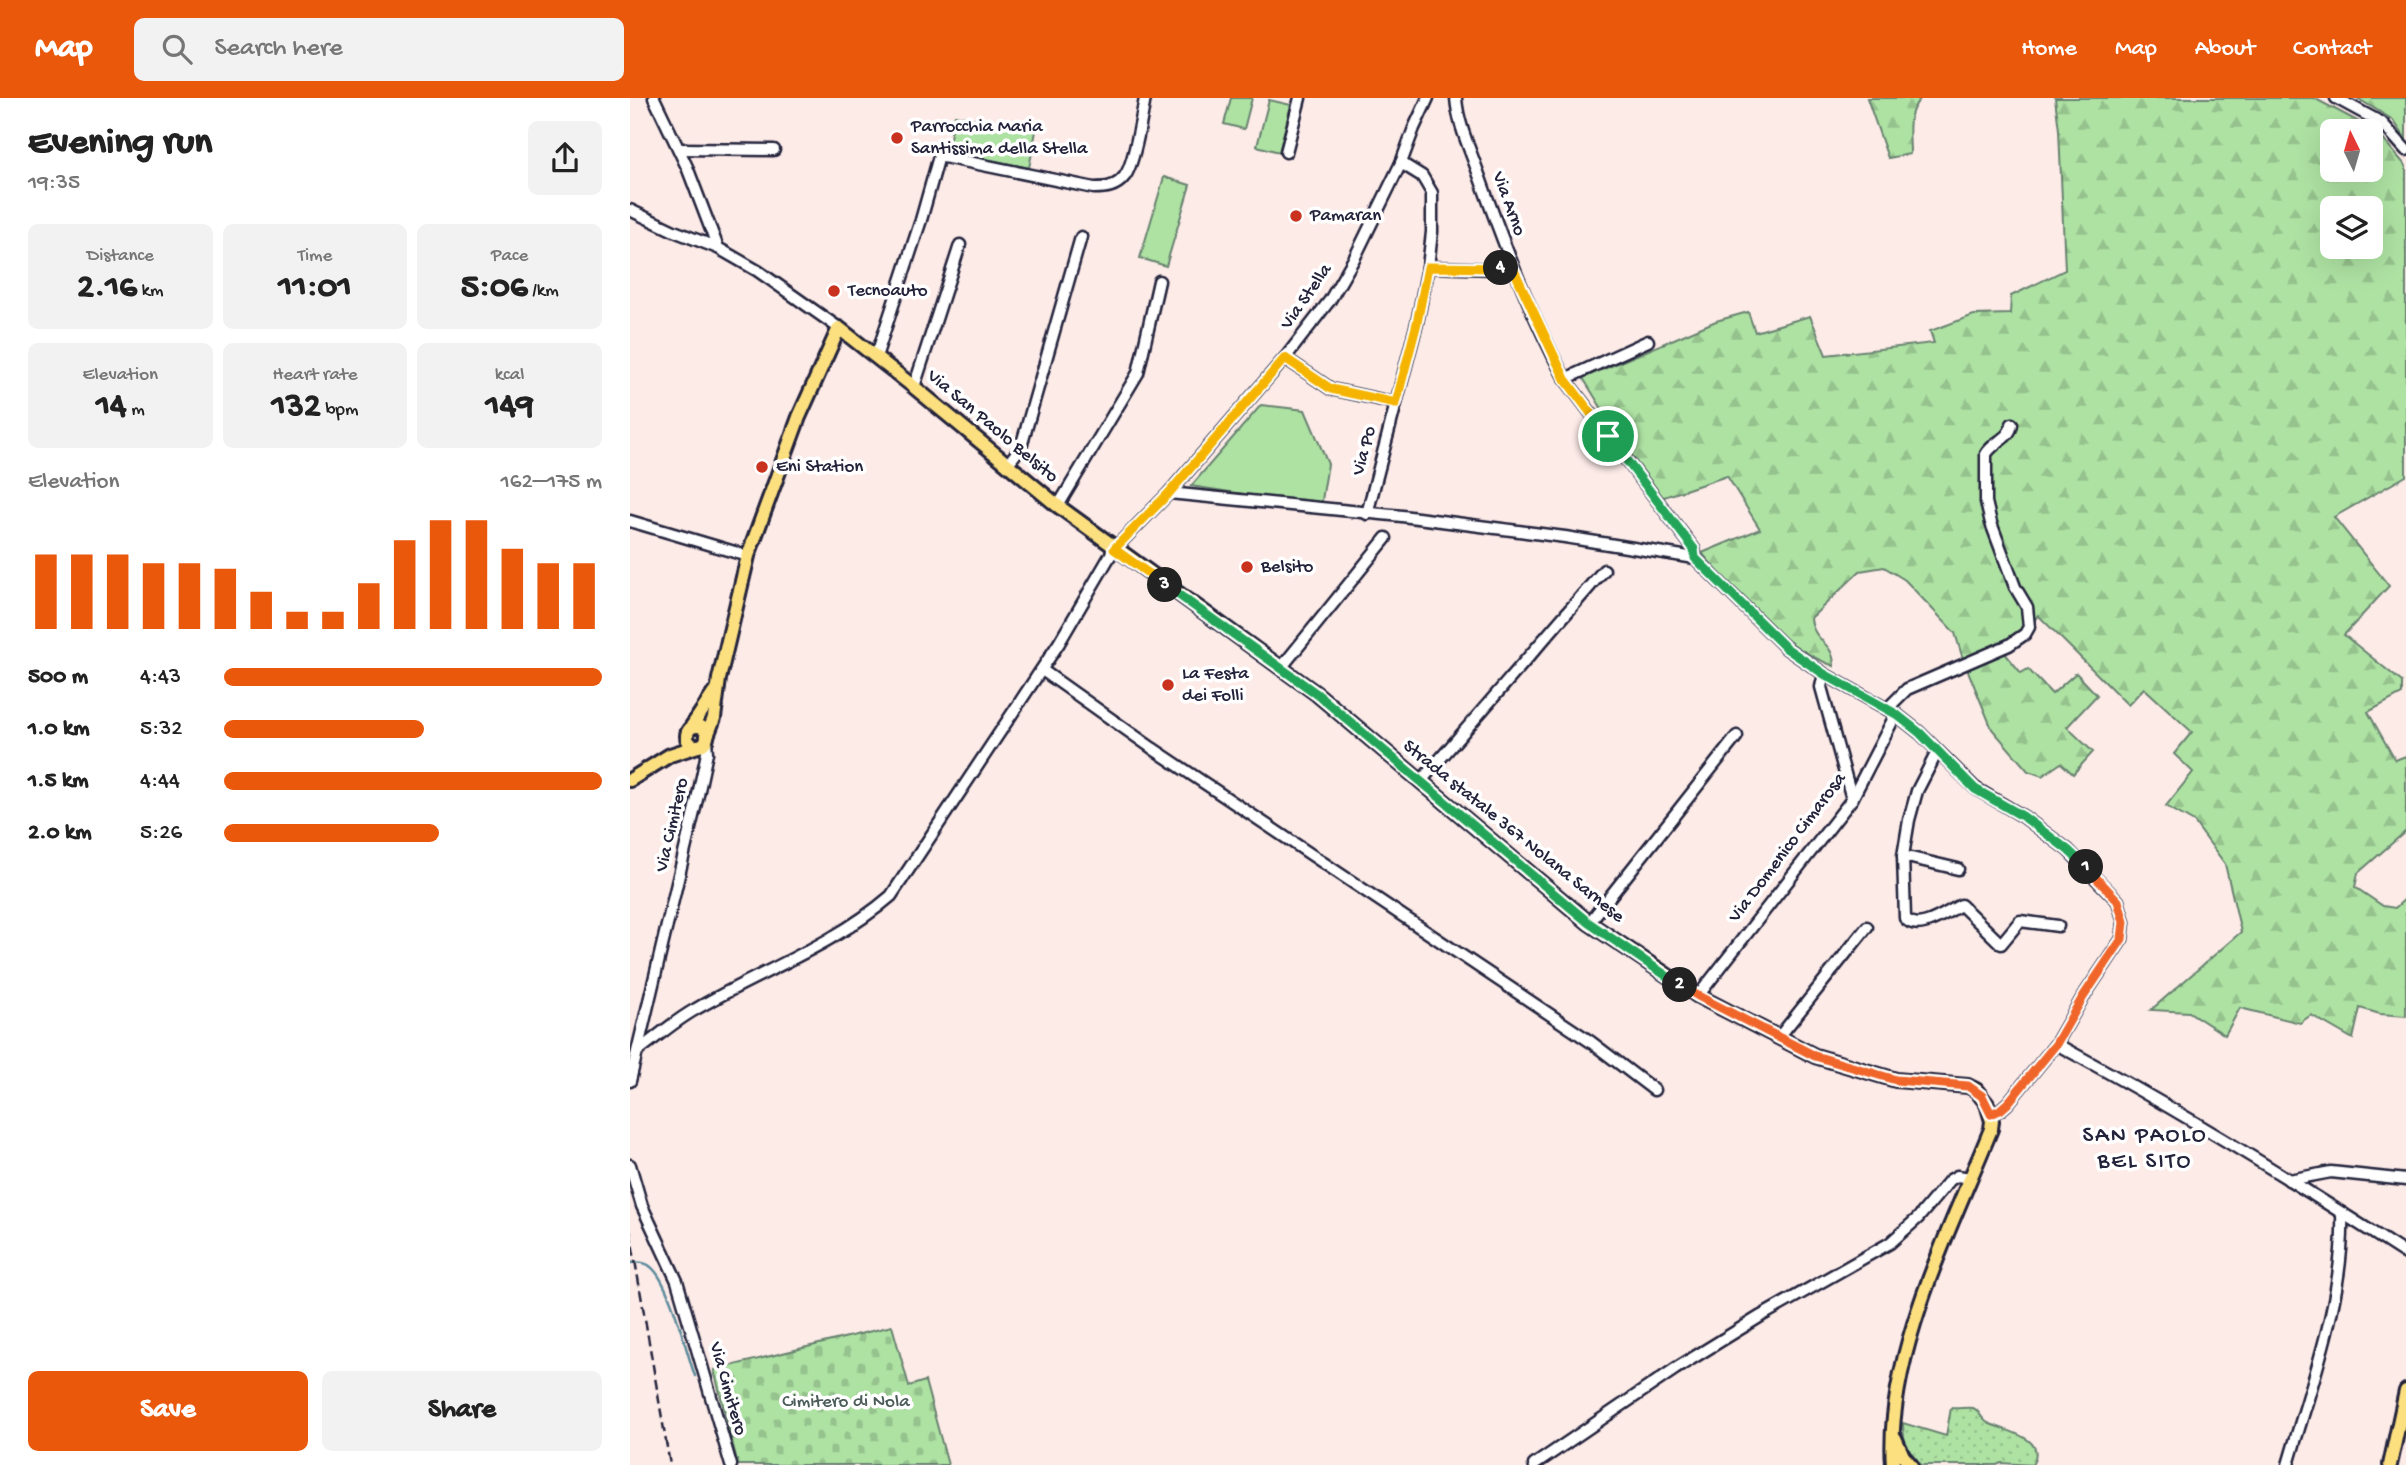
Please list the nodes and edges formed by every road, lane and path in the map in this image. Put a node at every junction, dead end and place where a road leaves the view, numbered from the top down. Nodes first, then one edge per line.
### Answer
1 (654, 98) edge
2 (1146, 98) edge
3 (1300, 98) edge
4 (1428, 98) edge
5 (1456, 98) edge
6 (2336, 98) edge
7 (679, 149) junction
8 (774, 150) dead end
9 (2406, 150) edge
10 (1286, 152) dead end
11 (1401, 163) junction
12 (630, 210) edge
13 (1081, 237) dead end
14 (960, 245) dead end
15 (718, 247) junction
16 (1512, 266) junction
17 (1428, 267) junction
18 (1159, 281) dead end
19 (839, 328) junction
20 (1648, 341) dead end
21 (876, 357) junction
22 (1285, 358) junction
23 (1565, 379) junction
24 (914, 387) junction
25 (1396, 403) junction
26 (2012, 424) dead end
27 (1007, 464) junction
28 (1169, 493) junction
29 (1058, 506) junction
30 (1367, 514) junction
31 (630, 521) edge
32 (1386, 538) dead end
33 (1114, 549) junction
34 (748, 556) junction
35 (1695, 558) junction
36 (1604, 570) dead end
37 (1281, 668) junction
38 (1042, 670) junction
39 (1824, 674) junction
40 (719, 679) junction
41 (1317, 694) joint
42 (1892, 712) junction
43 (689, 729) junction
44 (1737, 736) dead end
45 (704, 741) junction
46 (681, 751) junction
47 (1937, 752) junction
48 (651, 765) junction
49 (703, 771) junction
50 (630, 780) edge
51 (1421, 781) junction
52 (1852, 799) junction
53 (1903, 856) junction
54 (1958, 869) dead end
55 (1589, 923) junction
56 (2058, 926) dead end
57 (1867, 927) dead end
58 (1698, 996) junction
59 (1779, 1037) junction
60 (2056, 1044) junction
61 (639, 1050) junction
62 (630, 1081) edge
63 (1654, 1090) dead end
64 (1991, 1114) junction
65 (630, 1165) edge
66 (1971, 1178) junction
67 (2289, 1180) junction
68 (2406, 1180) edge
69 (2342, 1213) junction
70 (2406, 1254) edge
71 (2406, 1391) edge
72 (1893, 1434) junction
73 (732, 1465) edge
74 (1534, 1465) edge
75 (1893, 1465) edge
76 (1911, 1465) edge
77 (2288, 1465) edge
78 (2389, 1465) edge

1 - 7 street
2 - 21 street
3 - 10 street
4 - 11 street, Via Stella
5 - 16 street, Via Arno
6 - 9 street
7 - 8 street
7 - 15 street
11 - 17 street, Via Po
11 - 22 street, Via Stella
12 - 15 street, Via San Paolo Belsito
13 - 27 street
14 - 24 street
15 - 19 street, Via San Paolo Belsito
16 - 17 street
16 - 23 street, Via Arno
17 - 25 street, Via Po
18 - 29 street
19 - 21 main road, Via San Paolo Belsito
19 - 34 main road
20 - 23 street
21 - 24 main road, Via San Paolo Belsito
22 - 25 street
22 - 28 street, Via Stella
23 - 35 street, Via Arno
24 - 27 main road, Via San Paolo Belsito
25 - 30 street, Via Po
26 - 42 street
27 - 29 main road, Via San Paolo Belsito
28 - 30 street
28 - 33 street, Via Stella
29 - 33 main road, Via San Paolo Belsito
30 - 35 street
31 - 34 street
32 - 37 street
33 - 37 main road, Via San Paolo Belsito
33 - 38 street, Via Stella
34 - 40 main road
35 - 39 street, Via Arno
36 - 51 street
37 - 41 main road, Via San Paolo Belsito
38 - 61 street, Via Stella
38 - 63 street
39 - 42 street, Via Arno
39 - 52 street
40 - 43 main road
40 - 45 main road
41 - 51 main road, Strada statale 367 Nolana Sarnese
42 - 47 street, Via Arno
42 - 52 street, Via Domenico Cimarosa
43 - 45 main road
43 - 48 main road
44 - 55 street
45 - 46 main road
45 - 49 street, Via Cimitero
46 - 48 main road
46 - 49 street
47 - 53 street
47 - 60 street, Via Arno
48 - 50 main road
49 - 61 street, Via Cimitero
51 - 55 main road, Strada statale 367 Nolana Sarnese
52 - 58 street, Via Domenico Cimarosa
53 - 54 street
53 - 56 street
55 - 58 main road, Strada statale 367 Nolana Sarnese
57 - 59 street
58 - 59 main road, Strada statale 367 Nolana Sarnese
59 - 64 main road, Strada statale 367 Nolana Sarnese
60 - 64 street, Via Arno
60 - 67 street
61 - 62 street, Via Cimitero
64 - 66 main road
65 - 73 street, Via Cimitero
66 - 72 main road
66 - 74 street
67 - 68 street
67 - 69 street
69 - 70 street
69 - 77 street
71 - 78 main road
72 - 75 main road
72 - 76 main road

